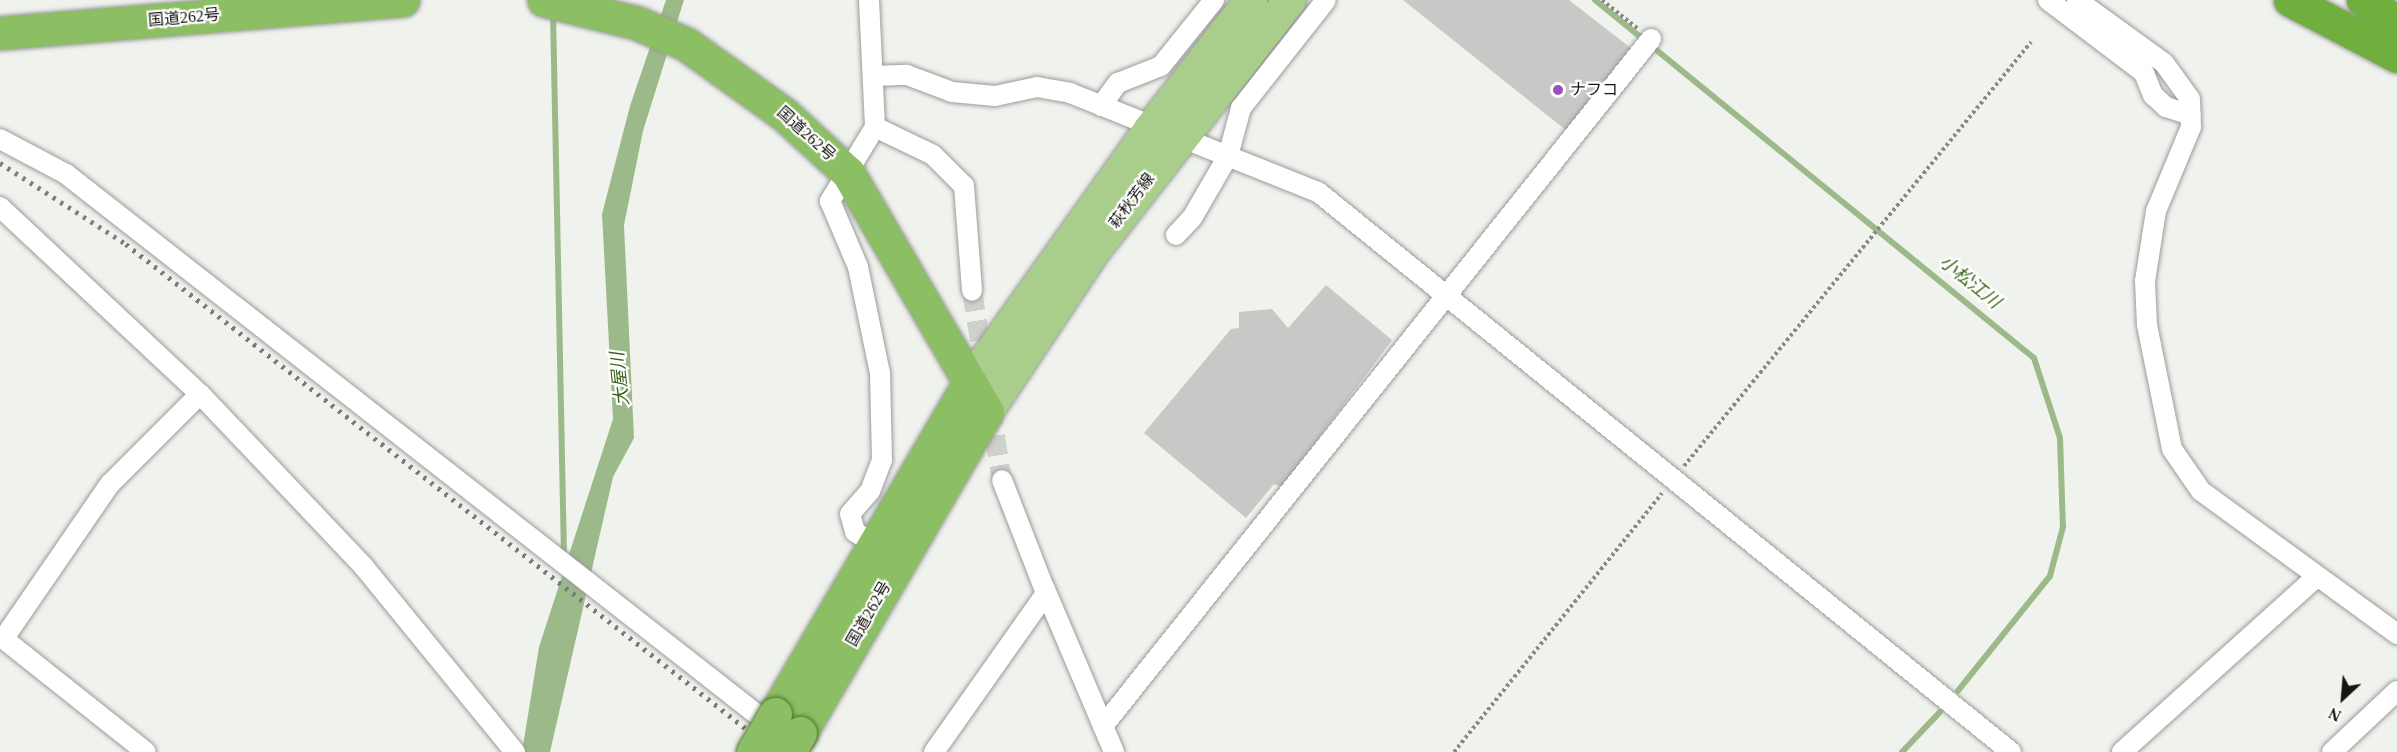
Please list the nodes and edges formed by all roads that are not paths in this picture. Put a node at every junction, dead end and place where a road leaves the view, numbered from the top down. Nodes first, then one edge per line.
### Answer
1 (403, 0) edge
2 (544, 0) edge
3 (869, 0) edge
4 (1214, 0) edge
5 (1251, 0) edge
6 (1290, 0) edge
7 (1326, 0) edge
8 (2048, 0) edge
9 (2077, 0) edge
10 (2290, 0) edge
11 (2363, 0) edge
12 (2397, 22) edge
13 (0, 33) edge
14 (1651, 39) road end
15 (2397, 56) edge
16 (873, 76) junction
17 (1101, 106) junction
18 (2191, 114) junction
19 (875, 127) junction
20 (1150, 129) junction
21 (1180, 138) junction
22 (0, 139) edge
23 (1228, 156) junction
24 (849, 173) junction
25 (0, 207) edge
26 (1176, 235) dead end
27 (972, 291) tunnel mouth
28 (1451, 297) junction
29 (969, 383) junction
30 (200, 394) junction
31 (987, 412) junction
32 (1002, 480) tunnel mouth
33 (874, 544) junction
34 (2315, 578) junction
35 (1044, 587) junction
36 (2397, 634) edge
37 (2, 637) edge
38 (2397, 691) edge
39 (1103, 726) junction
40 (792, 738) edge
41 (512, 751) edge
42 (146, 752) edge
43 (753, 752) edge
44 (934, 752) edge
45 (1114, 752) edge
46 (2011, 752) edge
47 (2122, 752) edge
48 (2332, 752) edge

1 - 13 highway, 国道262号
2 - 24 highway, 国道262号
3 - 16 street
4 - 17 street
5 - 20 main road, 萩秋芳線
6 - 21 main road, 萩秋芳線
7 - 23 street
8 - 18 street
9 - 18 street
10 - 15 highway
11 - 12 highway
14 - 28 street
16 - 17 street
16 - 19 street
17 - 20 street
18 - 34 street
19 - 24 street
19 - 27 street
20 - 21 street
20 - 29 main road, 萩秋芳線
21 - 23 street
21 - 31 main road, 萩秋芳線
22 - 40 street
23 - 26 street
23 - 28 street
24 - 29 highway, 国道262号
24 - 33 street
25 - 30 street
28 - 39 street
28 - 46 street
29 - 31 highway, 国道262号
29 - 33 highway, 国道262号
30 - 37 street
30 - 41 street
31 - 40 highway, 国道262号
32 - 35 street
33 - 40 highway, 国道262号
34 - 36 street
34 - 47 street
35 - 39 street
35 - 44 street
37 - 42 street
38 - 48 street
39 - 45 street
40 - 43 highway, 国道262号, bridge

